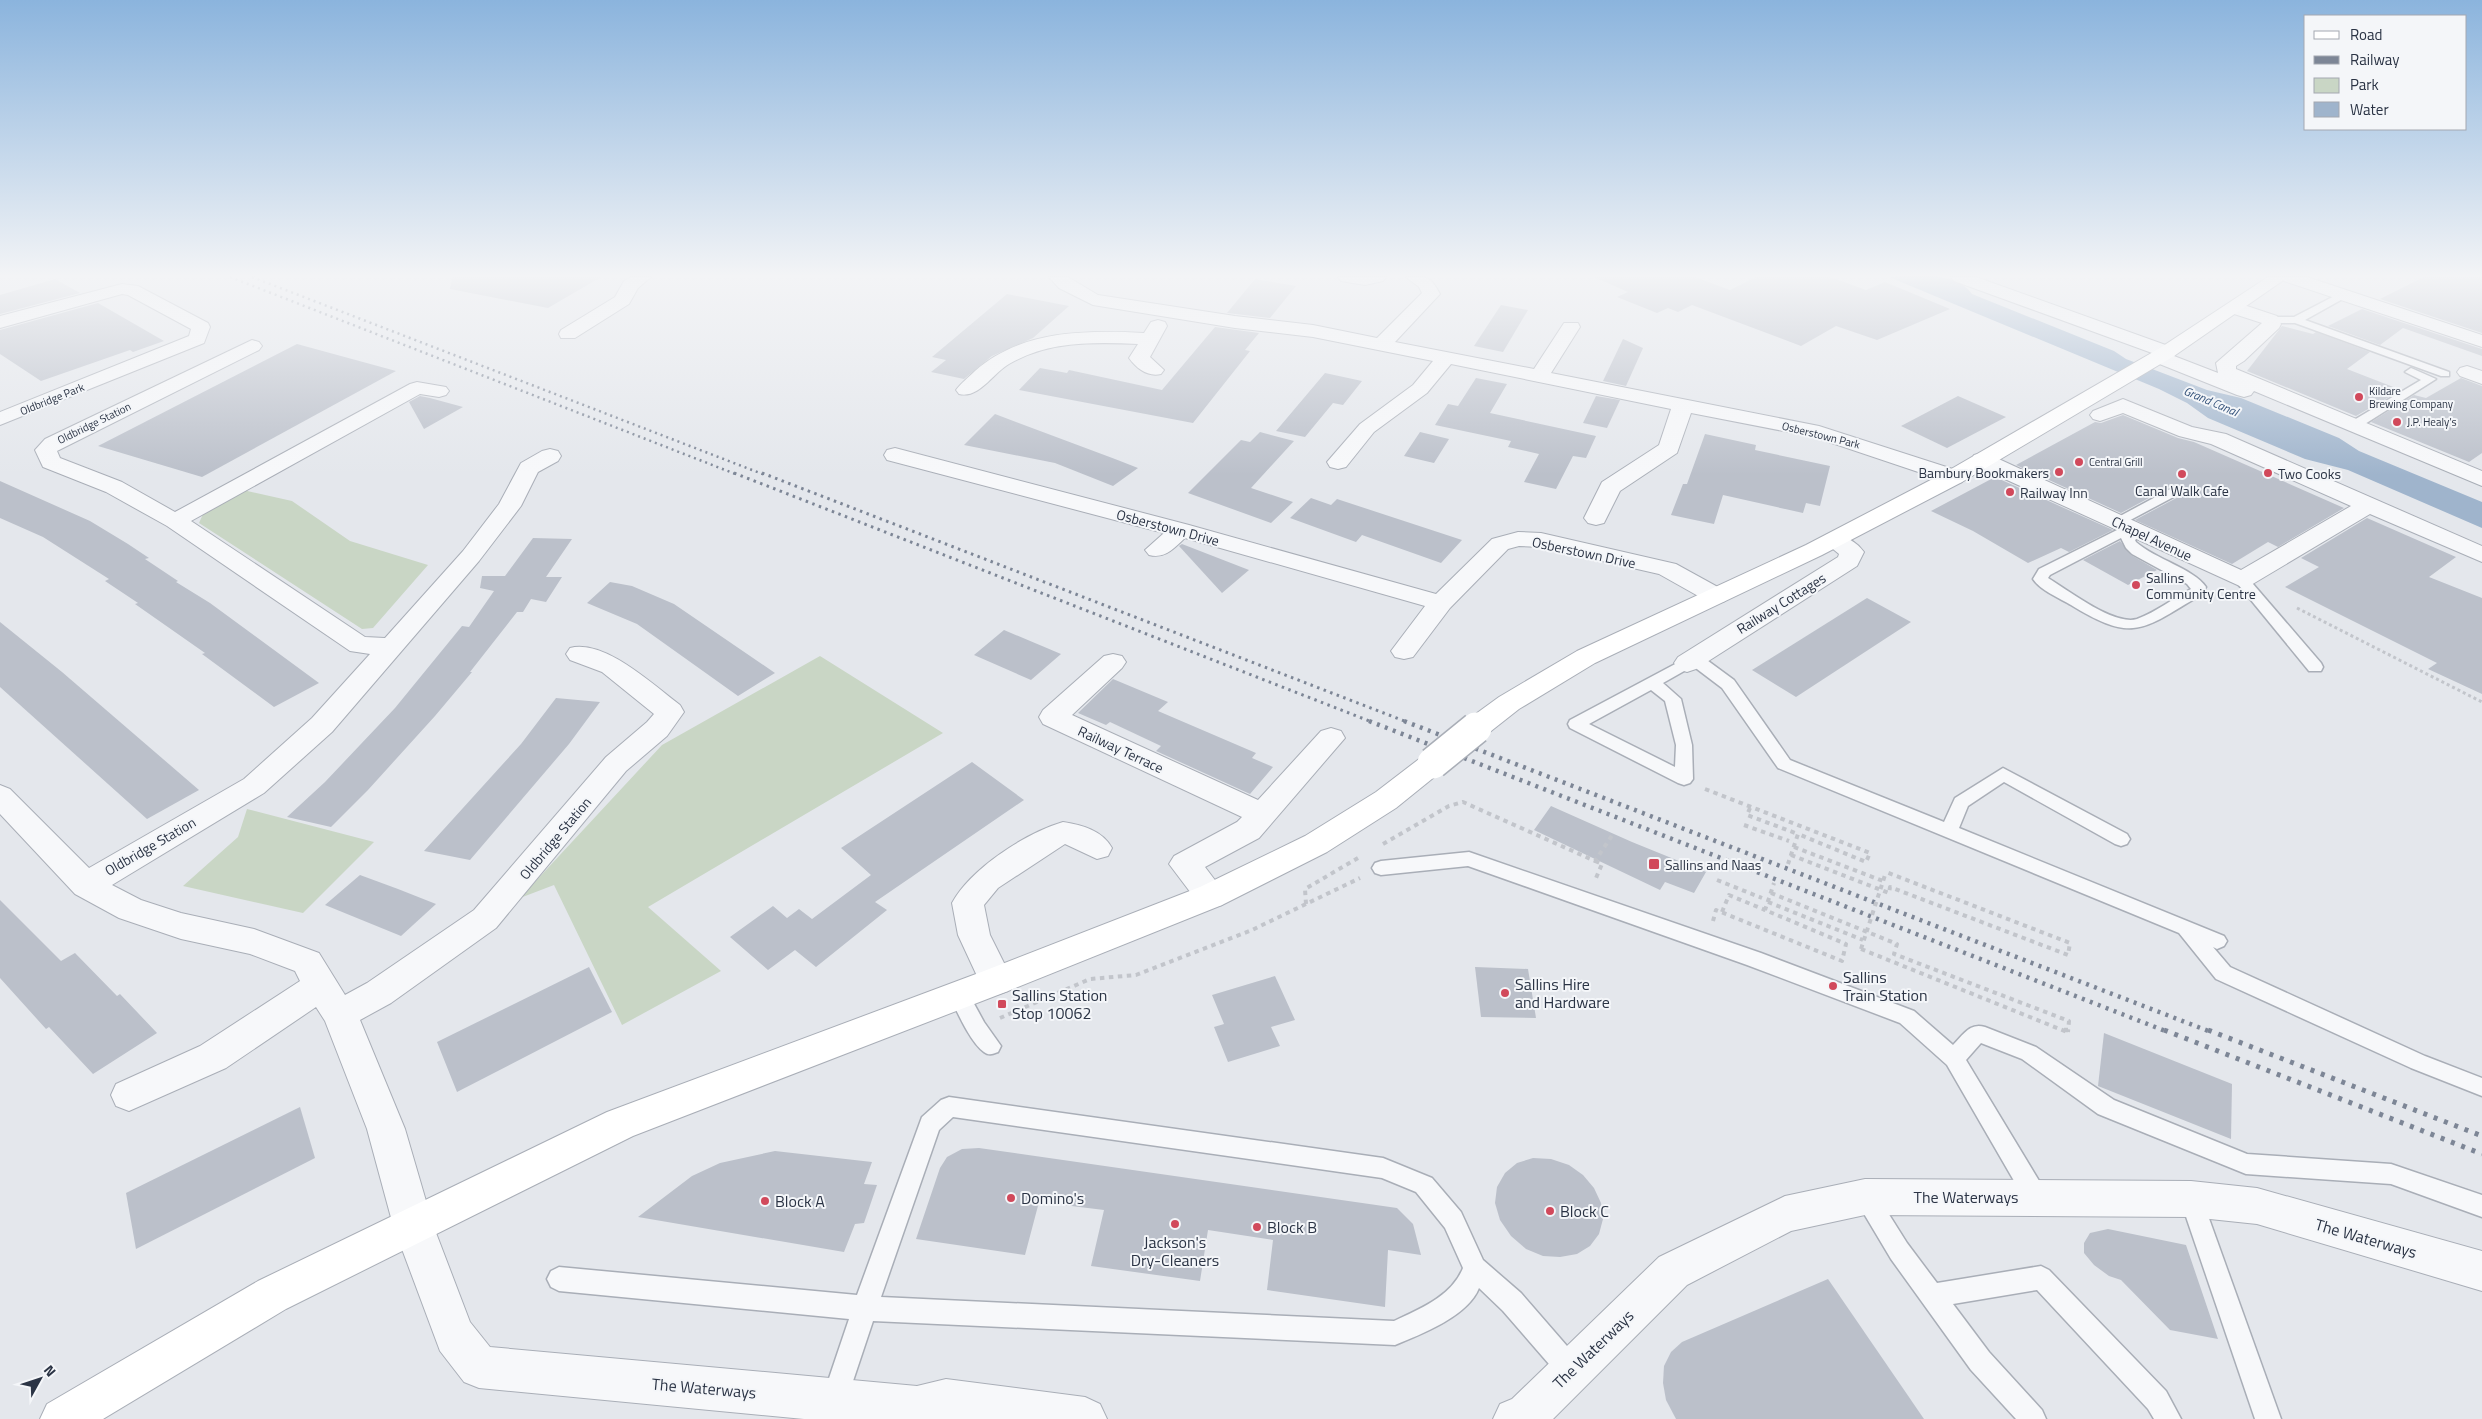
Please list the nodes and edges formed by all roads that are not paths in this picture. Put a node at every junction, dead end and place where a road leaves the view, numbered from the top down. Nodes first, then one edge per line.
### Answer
1 (187, 343) edge
2 (1052, 343) edge
3 (1148, 343) edge
4 (1378, 343) edge
5 (1559, 343) edge
6 (2125, 343) edge
7 (2180, 343) edge
8 (2252, 343) edge
9 (2360, 343) edge
10 (1382, 344) joint
11 (252, 346) dead end
12 (1447, 356) junction
13 (2159, 357) junction
14 (2391, 365) dead end
15 (1154, 370) dead end
16 (2446, 374) dead end
17 (1539, 376) junction
18 (2115, 383) junction
19 (966, 390) dead end
20 (439, 391) dead end
21 (2298, 404) junction
22 (1683, 405) junction
23 (2100, 415) dead end
24 (0, 419) edge
25 (2353, 426) junction
26 (2218, 439) junction
27 (895, 455) dead end
28 (550, 456) dead end
29 (1982, 460) junction
30 (1338, 462) dead end
31 (1954, 477) junction
32 (2482, 479) edge
33 (2176, 490) dead end
34 (2369, 505) junction
35 (1596, 518) dead end
36 (175, 521) junction
37 (2128, 527) junction
38 (1180, 530) junction
39 (1834, 540) junction
40 (1156, 550) dead end
41 (2482, 555) edge
42 (2242, 580) junction
43 (1716, 596) junction
44 (1440, 603) junction
45 (389, 646) junction
46 (1404, 650) dead end
47 (578, 654) dead end
48 (1690, 661) junction
49 (1113, 662) dead end
50 (2314, 667) dead end
51 (1652, 682) junction
52 (1331, 738) dead end
53 (0, 796) edge
54 (1262, 814) junction
55 (1949, 831) junction
56 (2121, 839) dead end
57 (1097, 848) dead end
58 (1381, 868) road end
59 (86, 884) junction
60 (1211, 896) junction
61 (2184, 928) junction
62 (2217, 941) dead end
63 (996, 981) junction
64 (959, 995) junction
65 (330, 1000) junction
66 (992, 1046) dead end
67 (1954, 1059) junction
68 (2480, 1087) dead end
69 (129, 1095) dead end
70 (1865, 1197) junction
71 (2036, 1197) junction
72 (2191, 1199) junction
73 (2482, 1206) edge
74 (414, 1225) junction
75 (1475, 1268) junction
76 (2482, 1271) edge
77 (559, 1279) dead end
78 (1932, 1296) junction
79 (864, 1308) junction
80 (1571, 1371) junction
81 (835, 1401) junction
82 (1523, 1418) edge
83 (62, 1419) edge
84 (1085, 1419) edge
85 (2033, 1419) edge
86 (2168, 1419) edge
87 (2268, 1419) edge

1 - 24 street, Oldbridge Park
2 - 19 street
3 - 15 street
4 - 10 street, Osberstown Park
5 - 17 street
6 - 13 street
7 - 13 street
8 - 21 street
9 - 16 lane
10 - 12 street, Osberstown Park
11 - 36 street, Oldbridge Station
12 - 17 street, Osberstown Park
12 - 30 street
13 - 18 street
13 - 21 street
14 - 25 lane
17 - 22 street, Osberstown Park
18 - 26 street
18 - 29 street
20 - 36 street
21 - 25 street
22 - 31 street, Osberstown Park
22 - 35 street
23 - 26 street
25 - 32 street
26 - 34 street
27 - 38 street, Osberstown Drive
28 - 45 street, Oldbridge Station
29 - 31 street
29 - 37 street, Chapel Avenue
31 - 39 street
33 - 37 lane
34 - 41 street
34 - 42 street
36 - 45 street, Oldbridge Station
37 - 37 lane
37 - 42 street, Chapel Avenue
38 - 40 street
38 - 44 street, Osberstown Drive
39 - 43 street
39 - 48 street, Railway Cottages
42 - 50 lane
43 - 44 street, Osberstown Drive
43 - 60 street, bridge
44 - 46 street, Osberstown Drive
45 - 59 street, Oldbridge Station
47 - 65 street, Oldbridge Station
48 - 51 lane
48 - 55 lane
49 - 54 street, Railway Terrace
51 - 51 lane
52 - 54 street
53 - 59 street, Oldbridge Station
54 - 60 street
55 - 56 lane
55 - 61 lane
57 - 63 street
58 - 67 lane
59 - 65 street, Oldbridge Station
60 - 63 street
61 - 62 lane
61 - 68 lane
63 - 64 street
64 - 66 lane
64 - 74 street
65 - 69 street, Oldbridge Station
65 - 74 street, Oldbridge Station
67 - 71 lane
67 - 73 lane
70 - 71 street, The Waterways
70 - 78 lane
70 - 80 street, The Waterways
71 - 72 street, The Waterways
72 - 76 street, The Waterways
72 - 87 lane
74 - 81 street, The Waterways
74 - 83 street
75 - 79 lane
75 - 79 lane
75 - 80 lane
77 - 79 lane
78 - 85 lane
78 - 86 lane
79 - 81 lane
80 - 82 street, The Waterways
81 - 84 street, The Waterways

